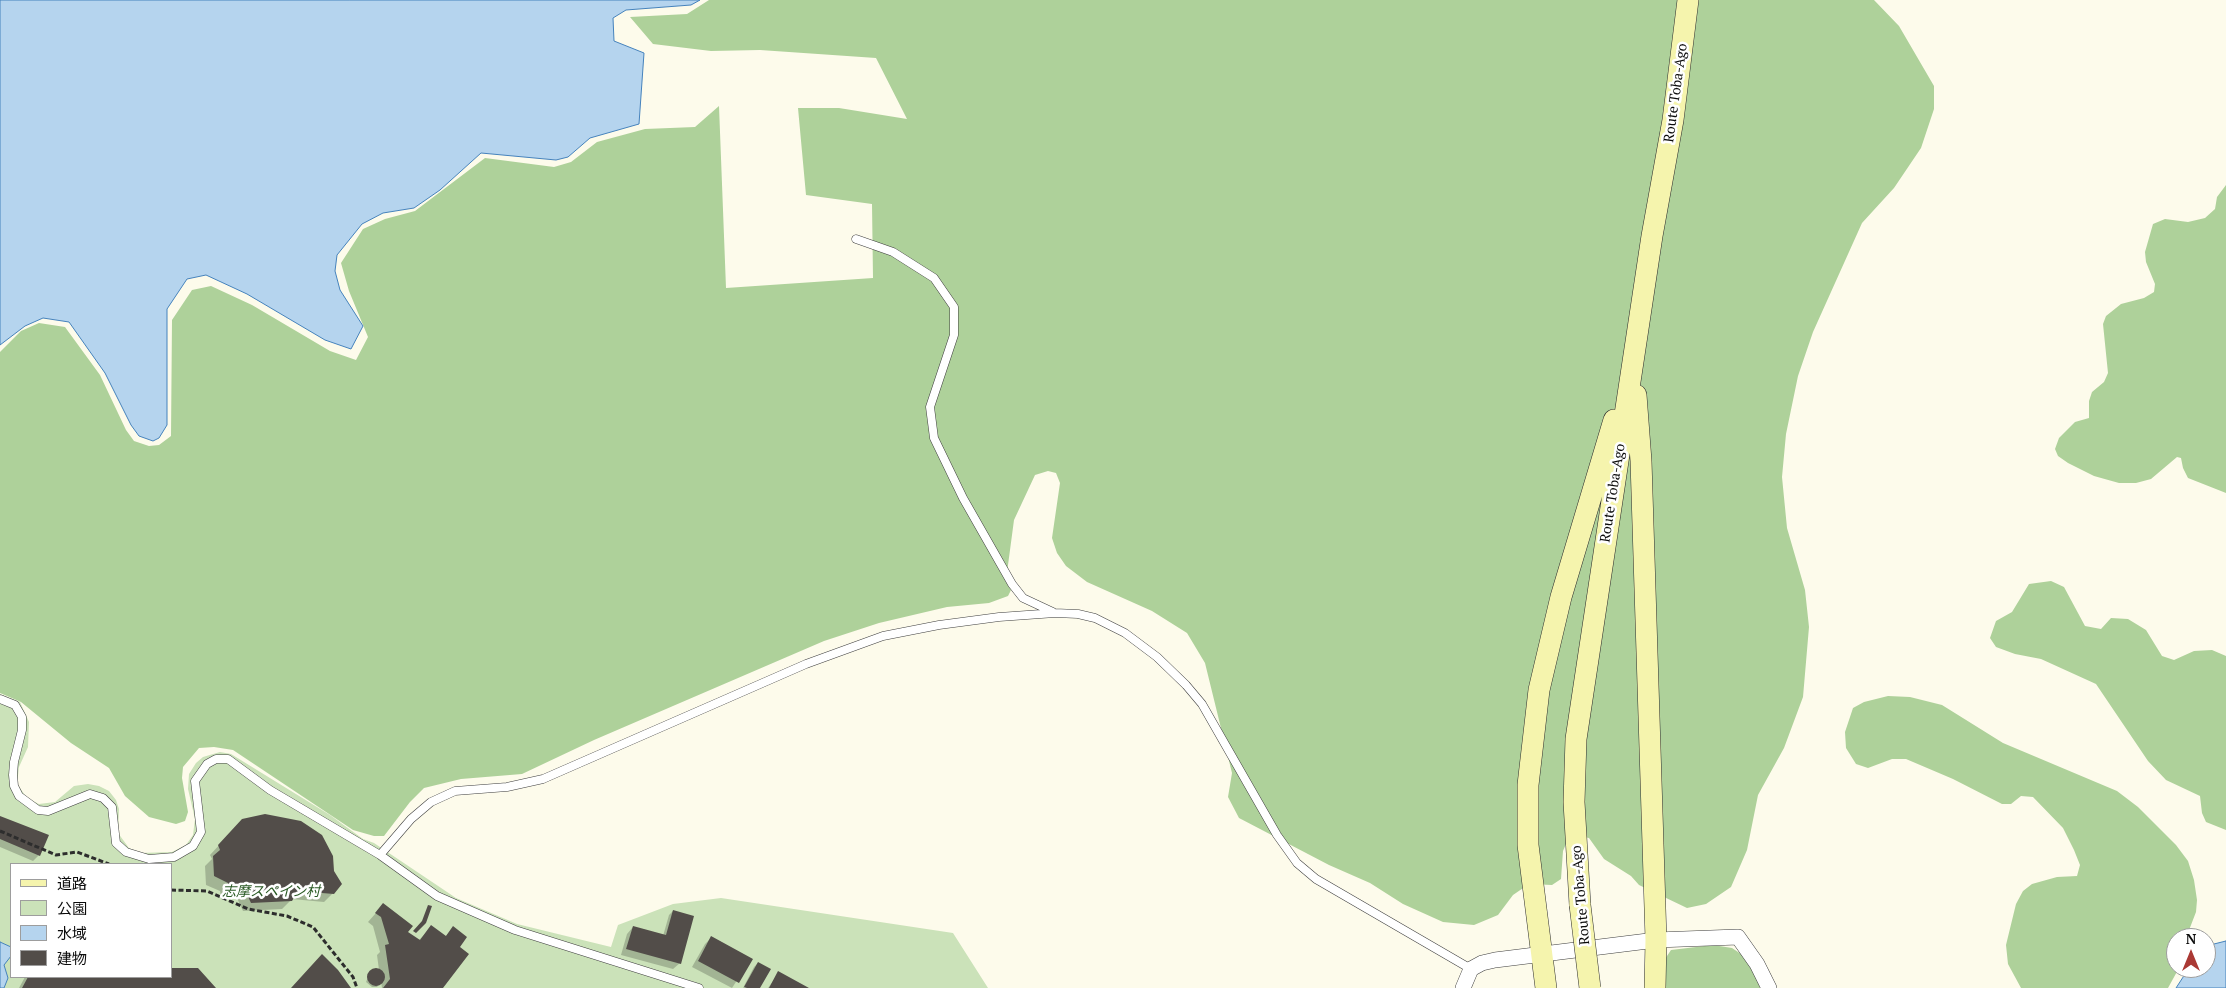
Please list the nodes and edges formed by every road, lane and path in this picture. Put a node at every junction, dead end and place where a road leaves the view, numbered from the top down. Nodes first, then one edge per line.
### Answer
1 (1688, 0) edge
2 (856, 239) dead end
3 (1634, 358) junction
4 (1055, 613) junction
5 (0, 698) edge
6 (0, 831) edge
7 (380, 855) junction
8 (105, 863) edge
9 (172, 890) edge
10 (1656, 940) junction
11 (1541, 954) junction
12 (1471, 969) junction
13 (357, 988) edge
14 (699, 988) edge
15 (1463, 988) edge
16 (1546, 988) edge
17 (1590, 988) edge
18 (1655, 988) edge
19 (1769, 988) edge

1 - 3 main road, Route Toba-Ago
2 - 4 lane
3 - 10 main road
3 - 11 main road
3 - 17 main road, Route Toba-Ago, bridge
4 - 7 lane
4 - 12 lane
5 - 7 lane
6 - 8 path
7 - 14 lane
9 - 13 path
10 - 11 street
10 - 18 main road
10 - 19 street
11 - 12 street
11 - 16 main road
12 - 15 street

